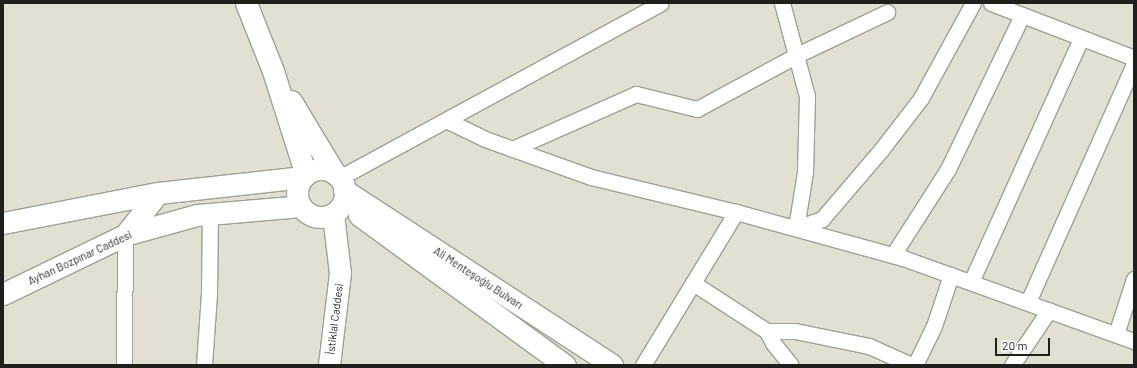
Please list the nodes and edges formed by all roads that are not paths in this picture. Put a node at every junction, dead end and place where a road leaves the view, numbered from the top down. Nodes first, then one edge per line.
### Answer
1 (246, 3) edge
2 (662, 3) edge
3 (782, 3) edge
4 (973, 3) edge
5 (992, 3) edge
6 (887, 12) dead end
7 (1022, 15) junction
8 (1081, 38) junction
9 (796, 55) junction
10 (1134, 58) edge
11 (1134, 64) edge
12 (273, 71) junction
13 (446, 120) junction
14 (512, 149) junction
15 (305, 176) junction
16 (339, 192) junction
17 (158, 193) junction
18 (301, 206) junction
19 (736, 212) junction
20 (210, 214) junction
21 (3, 223) edge
22 (796, 228) junction
23 (125, 235) junction
24 (893, 256) junction
25 (951, 275) junction
26 (1134, 279) edge
27 (971, 282) junction
28 (693, 283) junction
29 (3, 294) edge
30 (1028, 302) junction
31 (1049, 310) junction
32 (767, 331) junction
33 (1116, 334) junction
34 (1134, 341) edge
35 (124, 365) edge
36 (204, 365) edge
37 (329, 365) edge
38 (565, 365) edge
39 (612, 365) edge
40 (643, 365) edge
41 (791, 365) edge
42 (913, 365) edge
43 (1012, 365) edge

1 - 12 street
2 - 13 street
3 - 9 street
4 - 22 street
5 - 7 street
6 - 9 street
7 - 8 street
7 - 24 street
8 - 10 street
8 - 27 street
9 - 14 street
9 - 22 street
11 - 30 street
12 - 15 street
12 - 16 street
13 - 14 street
13 - 16 street
14 - 19 street
15 - 16 street
15 - 17 street
15 - 18 street
16 - 18 street
16 - 37 street, İstiklal Caddesi
16 - 38 street, Ali Menteşoğlu Bulvarı
16 - 39 street, Ali Menteşoğlu Bulvarı
17 - 21 street
17 - 23 street
18 - 20 street, Ayhan Bozpınar Caddesi
19 - 22 street
19 - 28 street
20 - 23 street, Ayhan Bozpınar Caddesi
20 - 36 street
22 - 24 street
23 - 29 street, Ayhan Bozpınar Caddesi
23 - 35 street
24 - 25 street
25 - 27 street
25 - 42 street
26 - 33 street
27 - 30 street
28 - 32 street
28 - 40 street
30 - 31 street
31 - 33 street
31 - 43 street
32 - 41 street
32 - 42 street
33 - 34 street

